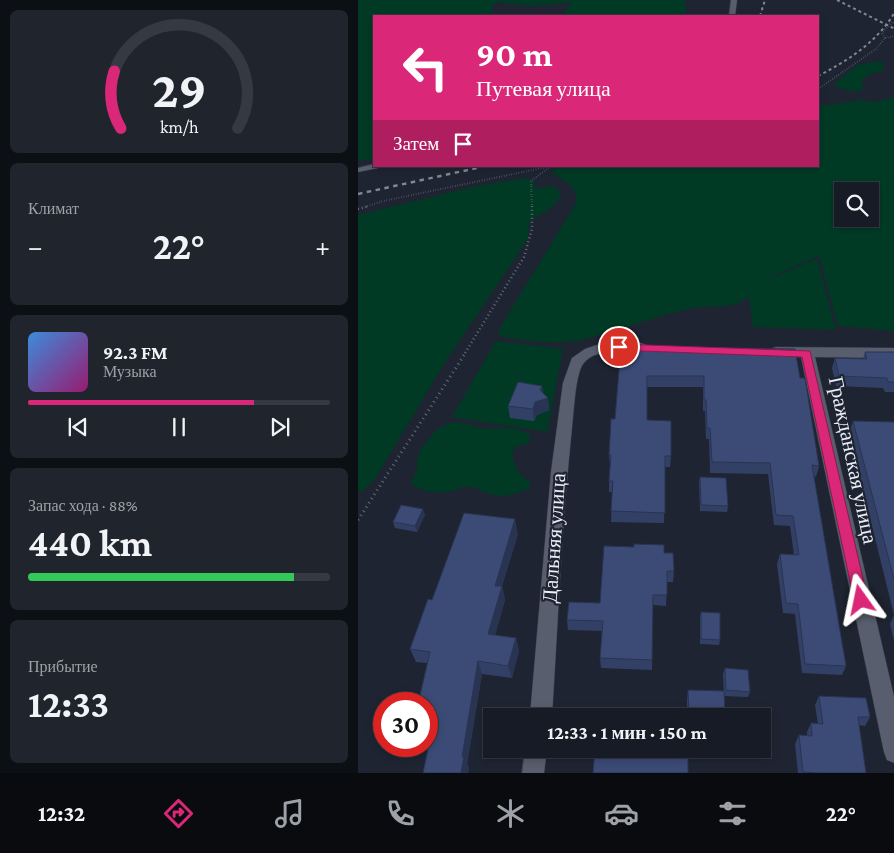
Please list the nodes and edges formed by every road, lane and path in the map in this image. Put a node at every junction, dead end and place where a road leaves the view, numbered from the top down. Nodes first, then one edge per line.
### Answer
1 (734, 0) edge
2 (732, 15) edge
3 (894, 22) edge
4 (894, 36) edge
5 (885, 38) junction
6 (819, 89) edge
7 (373, 166) edge
8 (545, 167) edge
9 (549, 167) edge
10 (358, 170) edge
11 (358, 209) edge
12 (658, 348) edge
13 (757, 352) edge
14 (807, 353) junction
15 (894, 353) edge
16 (358, 520) edge
17 (542, 708) edge
18 (894, 752) edge
19 (535, 758) edge
20 (533, 773) edge

1 - 2 lane
3 - 5 path
4 - 5 path
5 - 6 path
7 - 10 lane
8 - 11 path
9 - 16 path
12 - 17 street, Дальняя улица
13 - 14 street
14 - 15 street
14 - 18 street, Гражданская улица
19 - 20 street

